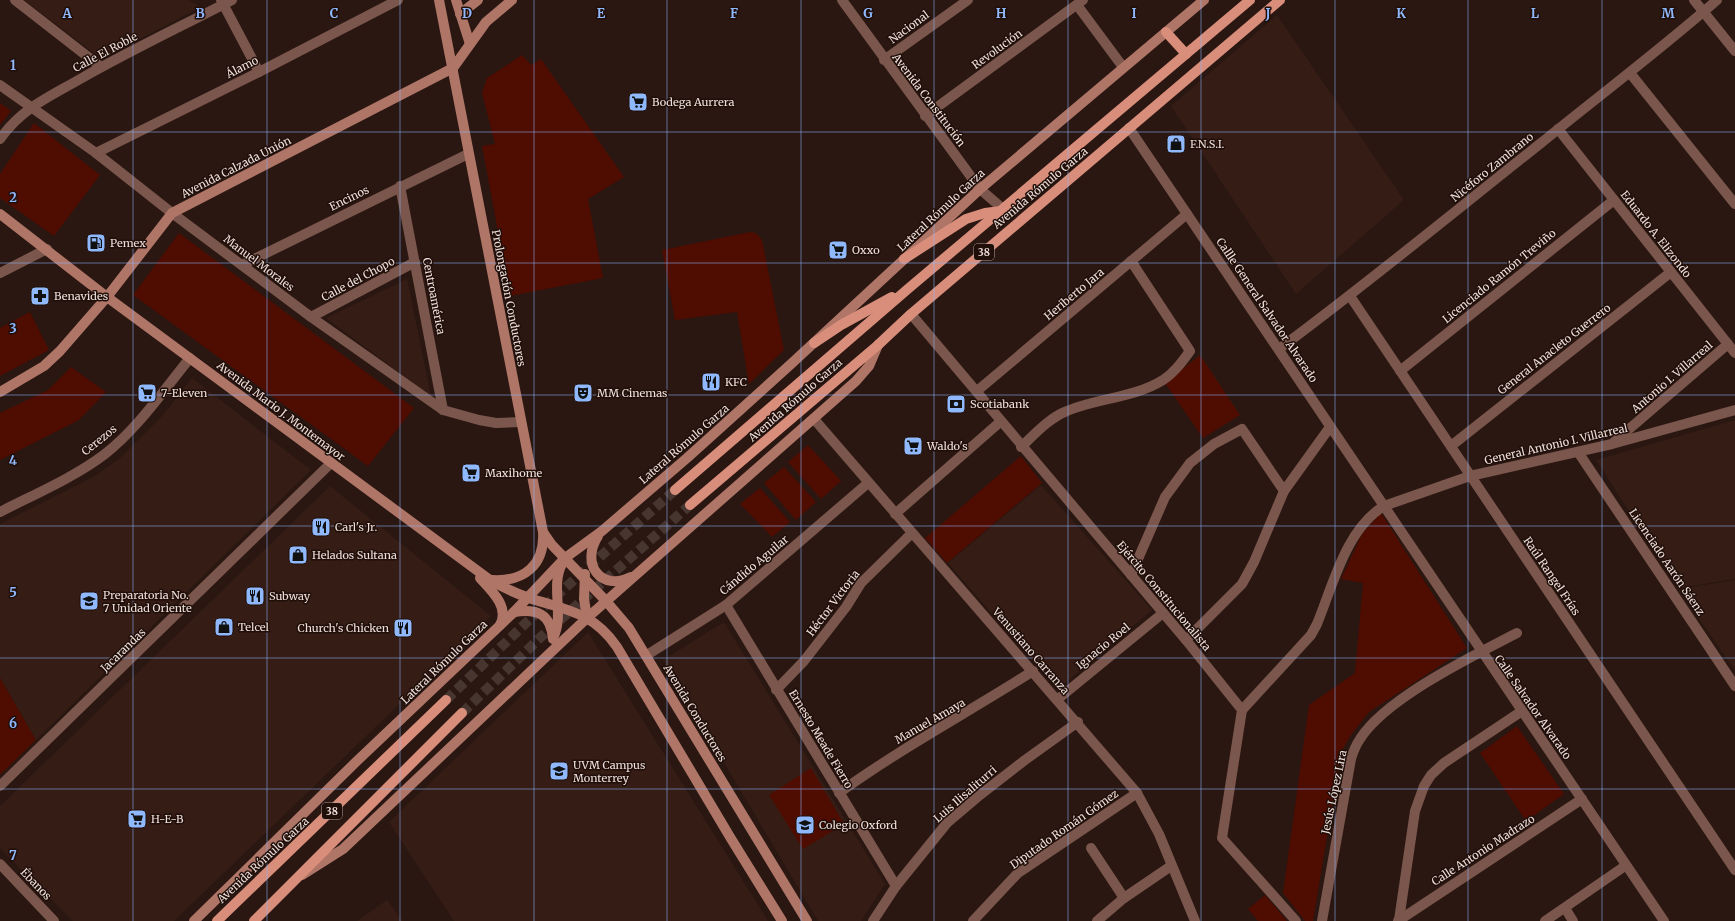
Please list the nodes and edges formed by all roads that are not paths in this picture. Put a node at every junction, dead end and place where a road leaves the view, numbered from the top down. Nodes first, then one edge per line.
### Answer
1 (15, 0) edge
2 (398, 0) edge
3 (439, 0) edge
4 (456, 0) edge
5 (478, 0) edge
6 (512, 0) edge
7 (843, 0) edge
8 (968, 0) edge
9 (1204, 0) edge
10 (1250, 0) edge
11 (1280, 0) edge
12 (1694, 0) edge
13 (1717, 0) edge
14 (226, 1) edge
15 (1080, 2) edge
16 (1704, 12) junction
17 (460, 14) junction
18 (1166, 32) junction
19 (470, 44) junction
20 (1735, 51) edge
21 (1186, 54) junction
22 (884, 60) junction
23 (101, 67) junction
24 (1123, 67) junction
25 (453, 68) junction
26 (258, 72) junction
27 (1630, 73) junction
28 (0, 85) edge
29 (30, 108) junction
30 (925, 116) junction
31 (1129, 128) junction
32 (1558, 129) junction
33 (0, 139) edge
34 (96, 153) junction
35 (468, 154) junction
36 (400, 186) junction
37 (980, 189) junction
38 (1614, 200) junction
39 (1735, 204) edge
40 (1002, 210) junction
41 (172, 213) junction
42 (0, 214) edge
43 (1187, 214) junction
44 (47, 249) junction
45 (904, 259) junction
46 (1131, 261) junction
47 (416, 262) junction
48 (242, 265) junction
49 (1671, 272) junction
50 (0, 273) edge
51 (909, 288) junction
52 (107, 296) junction
53 (1350, 296) junction
54 (911, 314) junction
55 (311, 317) junction
56 (814, 343) junction
57 (1728, 344) junction
58 (878, 345) junction
59 (1279, 349) junction
60 (1735, 353) edge
61 (190, 358) junction
62 (1400, 371) junction
63 (0, 392) edge
64 (977, 392) junction
65 (443, 410) junction
66 (1735, 410) edge
67 (814, 419) junction
68 (521, 422) junction
69 (1000, 422) junction
70 (1330, 427) junction
71 (1612, 444) junction
72 (1451, 446) junction
73 (1021, 447) junction
74 (1578, 452) junction
75 (331, 463) junction
76 (1470, 476) junction
77 (868, 483) junction
78 (675, 490) tunnel mouth
79 (1284, 491) junction
80 (690, 505) tunnel mouth
81 (1384, 506) junction
82 (0, 512) edge
83 (895, 514) junction
84 (543, 532) junction
85 (912, 533) junction
86 (552, 545) junction
87 (589, 547) junction
88 (565, 558) junction
89 (468, 564) junction
90 (637, 574) junction
91 (1131, 575) junction
92 (585, 578) junction
93 (490, 580) junction
94 (527, 597) junction
95 (606, 601) junction
96 (726, 605) junction
97 (559, 607) junction
98 (514, 612) junction
99 (1163, 612) junction
100 (587, 618) junction
101 (500, 625) junction
102 (1517, 633) dead end
103 (553, 638) junction
104 (1186, 640) junction
105 (554, 651) junction
106 (1481, 652) junction
107 (646, 655) junction
108 (1034, 671) junction
109 (1735, 686) edge
110 (776, 690) junction
111 (1058, 699) junction
112 (446, 700) tunnel mouth
113 (1242, 710) junction
114 (1522, 711) junction
115 (462, 713) tunnel mouth
116 (1078, 722) junction
117 (0, 786) edge
118 (839, 793) junction
119 (1137, 793) junction
120 (1582, 799) junction
121 (1091, 848) dead end
122 (0, 864) edge
123 (1171, 866) junction
124 (1625, 866) junction
125 (1735, 870) edge
126 (297, 878) junction
127 (896, 886) junction
128 (1124, 898) junction
129 (229, 908) junction
130 (1564, 908) junction
131 (1398, 920) edge
132 (54, 921) edge
133 (194, 921) edge
134 (208, 921) edge
135 (217, 921) edge
136 (254, 921) edge
137 (782, 921) edge
138 (807, 921) edge
139 (873, 921) edge
140 (973, 921) edge
141 (1097, 921) edge
142 (1195, 921) edge
143 (1296, 921) edge
144 (1322, 921) edge
145 (1545, 921) edge
146 (1573, 921) edge
147 (1664, 921) edge

1 - 23 street
2 - 26 street, Álamo
3 - 25 main road
4 - 17 main road
5 - 17 main road
6 - 19 main road, Avenida Calzada Unión
7 - 22 street, Avenida Constitución
8 - 22 street, Nacional
9 - 18 main road, Lateral Rómulo Garza
10 - 21 main road, Avenida Rómulo Garza / 38
11 - 31 main road, Avenida Rómulo Garza / 38
12 - 16 street
13 - 16 street, Nicéforo Zambrano
14 - 23 street, Calle El Roble
14 - 26 street
15 - 24 street
15 - 30 street, Revolución
16 - 20 street
16 - 27 street, Nicéforo Zambrano
17 - 19 main road
18 - 21 main road
18 - 24 main road, Lateral Rómulo Garza
19 - 25 main road, Avenida Calzada Unión
21 - 40 main road, Avenida Rómulo Garza / 38
22 - 30 street, Avenida Constitución
23 - 29 street, Calle El Roble
24 - 37 main road, Lateral Rómulo Garza
25 - 35 main road, Prolongación Conductores
25 - 41 main road, Avenida Calzada Unión
26 - 34 street, Álamo
27 - 32 street, Nicéforo Zambrano
27 - 39 street
28 - 29 street, Manuel Morales
29 - 33 street, Calle El Roble
29 - 34 street, Manuel Morales
30 - 37 street, Avenida Constitución
31 - 43 street, Callle General Salvador Alvarado
31 - 54 main road, Avenida Rómulo Garza / 38
32 - 38 street, Eduardo A. Elizondo
32 - 53 street, Nicéforo Zambrano
34 - 41 street, Manuel Morales
35 - 36 street, Encinos
35 - 68 main road, Prolongación Conductores
36 - 47 street, Centroamérica
36 - 48 street, Encinos
37 - 40 street, Avenida Constitución
37 - 45 main road, Lateral Rómulo Garza
38 - 49 street, Eduardo A. Elizondo
38 - 62 street, Licenciado Ramón Treviño
40 - 45 main road
40 - 51 main road, Avenida Rómulo Garza / 38
41 - 48 street, Manuel Morales
41 - 52 main road, Avenida Calzada Unión
42 - 44 main road, Avenida Mario J. Montemayor
43 - 46 street, Heriberto Jara
43 - 59 street, Callle General Salvador Alvarado
44 - 50 street
44 - 52 main road, Avenida Mario J. Montemayor
45 - 56 main road, Lateral Rómulo Garza
46 - 64 street, Heriberto Jara
46 - 73 street
47 - 55 street, Calle del Chopo
47 - 65 street, Centroamérica
48 - 55 street, Manuel Morales
49 - 57 street, Eduardo A. Elizondo
49 - 72 street, General Anacleto Guerrero
51 - 56 main road
51 - 78 main road, Avenida Rómulo Garza / 38
52 - 61 main road, Avenida Mario J. Montemayor
52 - 63 main road, Avenida Calzada Unión
53 - 59 street, Nicéforo Zambrano
53 - 62 street, Raúl Rangel Frías
54 - 58 main road, Avenida Rómulo Garza / 38
54 - 64 street, Ejército Constitucionalista
55 - 65 street, Manuel Morales
56 - 87 main road, Lateral Rómulo Garza
57 - 60 street, Eduardo A. Elizondo
57 - 71 street, Antonio I. Villarreal
58 - 67 main road
58 - 80 main road, Avenida Rómulo Garza / 38
59 - 70 street, Callle General Salvador Alvarado
61 - 75 main road, Avenida Mario J. Montemayor
61 - 82 street, Cerezos
62 - 72 street, Raúl Rangel Frías
64 - 69 street, Ejército Constitucionalista
65 - 68 street, Manuel Morales
66 - 71 street, General Antonio I. Villarreal
67 - 77 street, Venustiano Carranza
67 - 90 main road
68 - 84 main road, Prolongación Conductores
69 - 73 street, Ejército Constitucionalista
69 - 83 street
70 - 79 street
70 - 81 street, Callle General Salvador Alvarado
71 - 74 street, General Antonio I. Villarreal
72 - 76 street, Raúl Rangel Frías
73 - 91 street, Ejército Constitucionalista
74 - 76 street, General Antonio I. Villarreal
74 - 109 street, Licenciado Aarón Sáenz
75 - 89 main road, Avenida Mario J. Montemayor
75 - 117 street, Jacarandas
76 - 81 street, General Antonio I. Villarreal
76 - 125 street, Raúl Rangel Frías
77 - 83 street, Venustiano Carranza
77 - 96 street, Cándido Aguilar
79 - 91 street
79 - 104 street
81 - 106 street, Calle Salvador Alvarado
81 - 113 street, General Antonio I. Villarreal
83 - 85 street, Venustiano Carranza
84 - 86 main road, Avenida Conductores
84 - 93 main road
85 - 108 street, Venustiano Carranza
85 - 110 street, Héctor Victoria
86 - 87 main road
86 - 88 main road, Avenida Conductores
87 - 88 main road, Lateral Rómulo Garza
87 - 90 main road
87 - 92 main road
88 - 92 main road, Avenida Conductores
88 - 94 main road, Lateral Rómulo Garza
88 - 97 main road
89 - 93 main road, Avenida Mario J. Montemayor
89 - 101 main road
90 - 95 main road
91 - 99 street, Ejército Constitucionalista
92 - 95 main road, Avenida Conductores
92 - 100 main road
93 - 94 main road, Avenida Mario J. Montemayor
94 - 97 main road, Avenida Mario J. Montemayor
94 - 98 main road, Lateral Rómulo Garza
95 - 100 main road
95 - 107 main road, Avenida Conductores
96 - 107 street, Cándido Aguilar
96 - 110 street, Ernesto Meade Fierro
97 - 100 main road
97 - 103 main road
98 - 101 main road, Lateral Rómulo Garza
98 - 103 main road
99 - 104 street, Ejército Constitucionalista
99 - 111 street, Ignacio Roel
100 - 105 main road
100 - 137 main road
101 - 133 main road, Lateral Rómulo Garza
102 - 106 street, Jesús López Lira
103 - 105 main road
104 - 113 street, Ejército Constitucionalista
105 - 126 main road
106 - 114 street, Calle Salvador Alvarado
106 - 144 street, Jesús López Lira
107 - 138 main road, Avenida Conductores
108 - 111 street, Venustiano Carranza
108 - 118 street, Manuel Amaya
110 - 118 street, Ernesto Meade Fierro
111 - 116 street, Venustiano Carranza
112 - 129 main road, Avenida Rómulo Garza / 38
113 - 143 street
114 - 120 street, Calle Salvador Alvarado
114 - 131 street
115 - 126 main road, 38
116 - 119 street, Venustiano Carranza
116 - 127 street, Luis Ilisaliturri
118 - 127 street, Ernesto Meade Fierro
119 - 123 street, Venustiano Carranza
119 - 140 street, Diputado Román Gómez
120 - 124 street, Calle Salvador Alvarado
120 - 131 street, Calle Antonio Madrazo
121 - 128 street
122 - 132 street, Ébanos
123 - 128 street
123 - 142 street, Venustiano Carranza
124 - 130 street
124 - 147 street, Calle Salvador Alvarado
126 - 136 main road, 38
127 - 139 street, Luis Ilisaliturri
128 - 141 street
129 - 134 main road
129 - 135 main road, Avenida Rómulo Garza / 38
130 - 145 street
130 - 146 street

